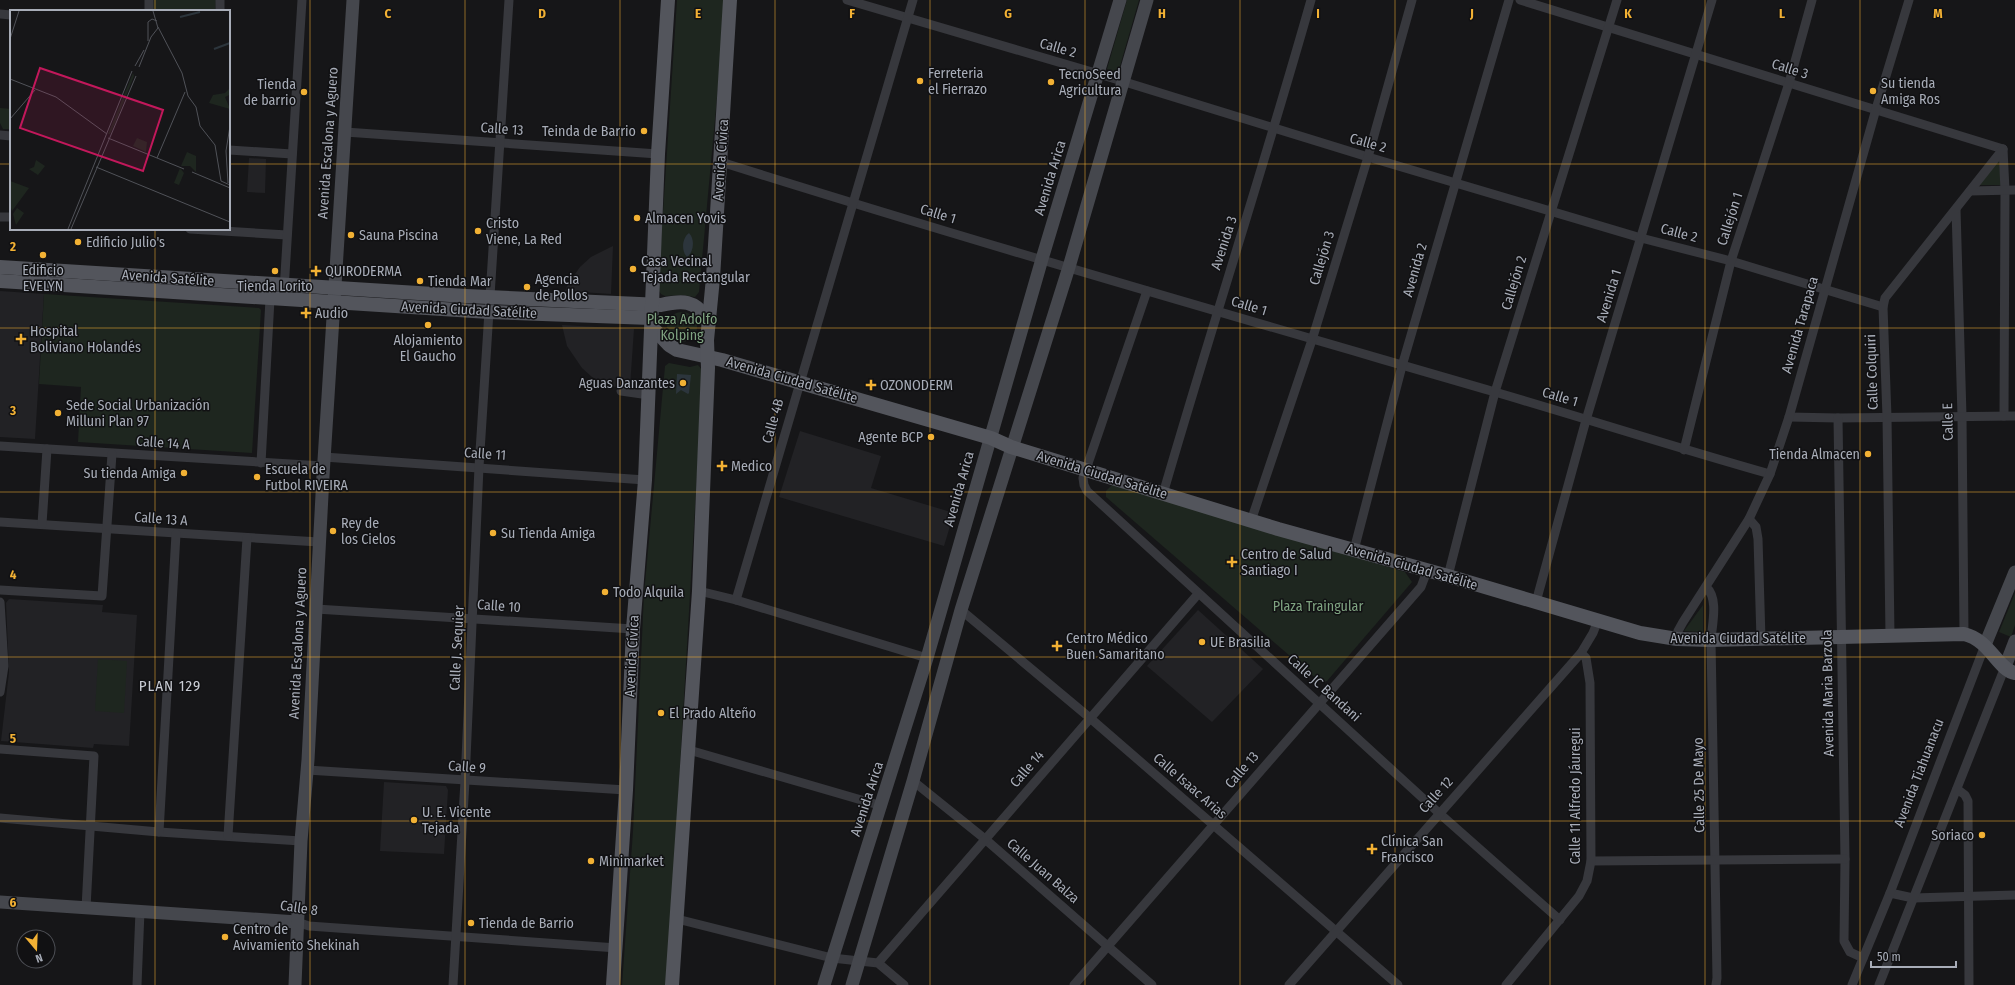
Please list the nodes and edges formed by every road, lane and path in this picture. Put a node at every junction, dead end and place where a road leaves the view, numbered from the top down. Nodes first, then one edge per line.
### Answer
1 (149, 0) edge
2 (302, 0) edge
3 (353, 0) edge
4 (509, 0) edge
5 (668, 0) edge
6 (730, 0) edge
7 (847, 0) edge
8 (913, 0) edge
9 (1120, 0) edge
10 (1147, 0) edge
11 (1311, 0) edge
12 (1412, 0) edge
13 (1509, 0) edge
14 (1520, 0) edge
15 (1616, 0) edge
16 (1712, 0) edge
17 (1812, 0) edge
18 (1909, 0) edge
19 (148, 10) edge
20 (0, 14) edge
21 (10, 15) edge
22 (907, 19) junction
23 (1608, 26) junction
24 (1696, 54) junction
25 (1099, 74) junction
26 (1122, 82) junction
27 (1789, 83) junction
28 (1876, 109) junction
29 (1274, 130) junction
30 (344, 132) junction
31 (0, 135) edge
32 (10, 136) edge
33 (499, 143) junction
34 (2003, 149) junction
35 (230, 150) edge
36 (292, 154) junction
37 (658, 154) junction
38 (1368, 157) junction
39 (721, 162) junction
40 (1455, 182) junction
41 (2005, 190) junction
42 (2015, 190) edge
43 (1970, 191) junction
44 (854, 204) junction
45 (1956, 209) junction
46 (1551, 210) junction
47 (206, 230) edge
48 (287, 235) junction
49 (1642, 238) junction
50 (1042, 259) junction
51 (1731, 261) junction
52 (0, 267) edge
53 (1069, 268) junction
54 (83, 273) junction
55 (0, 282) edge
56 (82, 287) junction
57 (335, 288) junction
58 (1824, 289) junction
59 (1147, 291) junction
60 (279, 295) junction
61 (490, 297) junction
62 (334, 303) junction
63 (1883, 307) junction
64 (1217, 311) junction
65 (489, 312) junction
66 (652, 317) junction
67 (708, 319) junction
68 (1312, 340) junction
69 (708, 356) junction
70 (1402, 366) junction
71 (799, 382) junction
72 (621, 392) dead end
73 (1495, 392) junction
74 (649, 395) junction
75 (1962, 416) junction
76 (2004, 416) junction
77 (2015, 416) edge
78 (1789, 417) junction
79 (1887, 417) junction
80 (1838, 418) junction
81 (1586, 420) junction
82 (990, 438) junction
83 (0, 446) edge
84 (1011, 447) junction
85 (47, 449) junction
86 (1684, 450) junction
87 (112, 454) junction
88 (324, 462) junction
89 (261, 463) junction
90 (479, 468) junction
91 (1086, 470) junction
92 (1770, 474) junction
93 (645, 480) junction
94 (1163, 494) junction
95 (1749, 519) junction
96 (1252, 521) junction
97 (0, 522) edge
98 (42, 524) junction
99 (107, 529) junction
100 (176, 534) junction
101 (247, 538) junction
102 (319, 542) junction
103 (1354, 550) junction
104 (1427, 571) junction
105 (2015, 572) edge
106 (1448, 576) junction
107 (1706, 587) junction
108 (0, 590) edge
109 (699, 591) junction
110 (1198, 594) junction
111 (736, 600) junction
112 (0, 602) edge
113 (1536, 602) junction
114 (316, 609) junction
115 (961, 610) junction
116 (473, 619) junction
117 (1598, 620) junction
118 (633, 629) junction
119 (1964, 634) junction
120 (1890, 636) junction
121 (1841, 638) junction
122 (1677, 639) junction
123 (1761, 639) junction
124 (1711, 640) junction
125 (2015, 641) edge
126 (1985, 645) junction
127 (1581, 653) junction
128 (927, 658) junction
129 (2010, 670) edge
130 (0, 692) edge
131 (1320, 702) junction
132 (1090, 718) junction
133 (0, 750) edge
134 (689, 750) junction
135 (307, 770) junction
136 (465, 781) junction
137 (913, 781) junction
138 (1957, 789) junction
139 (626, 790) junction
140 (882, 806) junction
141 (1439, 813) junction
142 (0, 818) edge
143 (91, 825) junction
144 (1214, 825) junction
145 (159, 832) junction
146 (228, 836) junction
147 (985, 839) junction
148 (301, 841) junction
149 (1714, 860) junction
150 (1845, 860) junction
151 (1591, 861) junction
152 (1890, 893) junction
153 (2015, 895) edge
154 (1970, 896) junction
155 (1913, 898) junction
156 (0, 902) edge
157 (86, 908) junction
158 (140, 911) junction
159 (677, 919) junction
160 (1560, 920) junction
161 (297, 922) junction
162 (1336, 931) junction
163 (454, 937) junction
164 (1107, 946) junction
165 (617, 948) junction
166 (832, 958) junction
167 (1863, 958) junction
168 (859, 960) junction
169 (878, 962) junction
170 (137, 985) edge
171 (295, 985) edge
172 (453, 985) edge
173 (613, 985) edge
174 (672, 985) edge
175 (824, 985) edge
176 (852, 985) edge
177 (904, 985) edge
178 (1074, 985) edge
179 (1152, 985) edge
180 (1289, 985) edge
181 (1398, 985) edge
182 (1506, 985) edge
183 (1716, 985) edge
184 (1852, 985) edge
185 (1880, 985) edge
186 (1969, 985) edge

1 - 19 street
2 - 36 street
3 - 30 street, Avenida Escalona y Aguero
4 - 33 street
5 - 37 main road, Avenida Cívica
6 - 39 main road, Avenida Cívica
7 - 22 street, Calle 2
8 - 22 street, Calle 4B
9 - 25 street, Avenida Arica
10 - 26 street
11 - 29 street, Avenida 3
12 - 38 street, Callejón 3
13 - 40 street, Avenida 2
14 - 23 street, Calle 3
15 - 23 street, Callejón 2
16 - 24 street, Avenida 1
17 - 27 street, Callejón 1
18 - 28 street, Avenida Tarapaca
20 - 21 street
22 - 25 street, Calle 2
22 - 44 street, Calle 4B
23 - 24 street, Calle 3
23 - 46 street, Callejón 2
24 - 27 street, Calle 3
24 - 49 street, Avenida 1
25 - 26 street, Calle 2
25 - 50 street, Avenida Arica
26 - 29 street, Calle 2
26 - 53 street
27 - 28 street, Calle 3
27 - 51 street, Callejón 1
28 - 34 street, Calle 3
28 - 58 street, Avenida Tarapaca
29 - 38 street, Calle 2
29 - 64 street, Avenida 3
30 - 33 street, Calle 13
30 - 57 street, Avenida Escalona y Aguero
31 - 32 street
33 - 37 street, Calle 13
33 - 61 street
34 - 41 street
34 - 43 street
35 - 36 street
36 - 48 street
37 - 66 main road, Avenida Cívica
38 - 40 street, Calle 2
38 - 68 street, Callejón 3
39 - 44 street, Calle 1
39 - 67 main road, Avenida Cívica
40 - 46 street, Calle 2
40 - 70 street, Avenida 2
41 - 42 street
41 - 43 street
41 - 76 street
43 - 45 street
44 - 50 street, Calle 1
44 - 71 street, Calle 4B
45 - 63 street
45 - 75 street, Calle E
46 - 49 street, Calle 2
46 - 73 street, Callejón 2
47 - 48 street
48 - 60 street
49 - 51 street, Calle 2
49 - 81 street, Avenida 1
50 - 53 street, Calle 1
50 - 82 street, Avenida Arica
51 - 58 street, Calle 2
51 - 86 street, Callejón 1
52 - 54 main road, Avenida Satélite
53 - 59 street, Calle 1
53 - 84 street
54 - 56 street
54 - 60 main road, Avenida Satélite
55 - 56 main road, Avenida Satélite
56 - 60 main road, Avenida Satélite
57 - 60 main road, Avenida Satélite
57 - 61 main road, Avenida Ciudad Satélite
57 - 62 street, Avenida Escalona y Aguero
58 - 63 street, Calle 2
58 - 78 street, Avenida Tarapaca
59 - 64 street, Calle 1
59 - 91 street
60 - 62 main road, Avenida Satélite
60 - 89 street
61 - 65 street, Calle J. Sequier
61 - 66 main road, Avenida Ciudad Satélite
62 - 65 main road, Avenida Ciudad Satélite
62 - 88 street, Avenida Escalona y Aguero
63 - 79 street, Calle Colquiri
64 - 68 street, Calle 1
64 - 94 street, Avenida 3
65 - 66 main road, Avenida Ciudad Satélite
65 - 90 street, Calle J. Sequier
66 - 67 main road
66 - 69 main road, Avenida Ciudad Satélite
66 - 74 main road, Avenida Cívica
67 - 69 main road, Avenida Cívica
68 - 70 street, Calle 1
68 - 96 street, Callejón 3
69 - 71 main road, Avenida Ciudad Satélite
69 - 109 main road
70 - 73 street, Calle 1
70 - 103 street, Avenida 2
71 - 82 main road, Avenida Ciudad Satélite
71 - 111 street, Calle 4B
72 - 74 street
73 - 81 street, Calle 1
73 - 106 street, Callejón 2
74 - 93 main road, Avenida Cívica
75 - 76 street
75 - 79 street
75 - 119 street, Calle E
76 - 77 street
78 - 80 street
78 - 92 street, Avenida Tarapaca
79 - 80 street
79 - 120 street, Calle Colquiri
80 - 121 street, Avenida Maria Barzola
81 - 86 street, Calle 1
81 - 113 street, Avenida 1
82 - 84 main road, Avenida Ciudad Satélite
82 - 128 street, Avenida Arica
83 - 85 street, Calle 14 A
84 - 91 main road, Avenida Ciudad Satélite
84 - 115 street
85 - 87 street, Calle 14 A
85 - 98 street
86 - 92 street, Calle 1
87 - 89 street, Calle 14 A
87 - 99 street
88 - 89 street, Calle 14 A
88 - 90 street, Calle 11
88 - 102 street, Avenida Escalona y Aguero
90 - 93 street, Calle 11
90 - 116 street, Calle J. Sequier
91 - 94 main road, Avenida Ciudad Satélite
91 - 110 street, Calle JC Bandani
92 - 95 street, Avenida Tarapaca
93 - 118 main road, Avenida Cívica
94 - 96 main road, Avenida Ciudad Satélite
95 - 107 street, Avenida Tarapaca
95 - 123 street
96 - 103 main road, Avenida Ciudad Satélite
97 - 98 street, Calle 13 A
98 - 99 street, Calle 13 A
99 - 100 street, Calle 13 A
99 - 108 street
100 - 101 street, Calle 13 A
100 - 145 street
101 - 102 street, Calle 13 A
101 - 146 street
102 - 114 street, Avenida Escalona y Aguero
103 - 104 main road, Avenida Ciudad Satélite
104 - 106 main road, Avenida Ciudad Satélite
104 - 131 street, Calle 13
105 - 126 street, Avenida Tiahuanacu
106 - 113 main road, Avenida Ciudad Satélite
107 - 122 street, Avenida Tarapaca
107 - 124 street, Calle 25 De Mayo
109 - 111 street
109 - 134 main road
110 - 131 street, Calle JC Bandani
110 - 132 street, Calle 14
111 - 128 street
112 - 130 street
113 - 117 main road, Avenida Ciudad Satélite
114 - 116 street, Calle 10
114 - 135 street, Avenida Escalona y Aguero
115 - 132 street, Calle Isaac Arias
115 - 137 street
116 - 118 street, Calle 10
116 - 136 street, Calle J. Sequier
117 - 122 main road, Avenida Ciudad Satélite
117 - 127 street, Calle 12
118 - 139 main road, Avenida Cívica
119 - 120 main road, Avenida Ciudad Satélite
119 - 126 main road, Avenida Ciudad Satélite
120 - 121 main road, Avenida Ciudad Satélite
121 - 123 main road, Avenida Ciudad Satélite
121 - 150 street, Avenida Maria Barzola
122 - 124 main road, Avenida Ciudad Satélite
123 - 124 main road, Avenida Ciudad Satélite
124 - 149 street, Calle 25 De Mayo
125 - 129 street
126 - 129 main road, Avenida Ciudad Satélite
126 - 152 street, Avenida Tiahuanacu
127 - 141 street, Calle 12
127 - 151 street, Calle 11 Alfredo Jáuregui
128 - 140 street, Avenida Arica
129 - 138 street
131 - 141 street, Calle JC Bandani
131 - 144 street, Calle 13
132 - 144 street, Calle Isaac Arias
132 - 147 street, Calle 14
133 - 143 street
134 - 140 street
134 - 159 main road
135 - 136 street, Calle 9
135 - 148 street, Avenida Escalona y Aguero
136 - 139 street, Calle 9
136 - 163 street, Calle J. Sequier
137 - 147 street, Calle Juan Balza
137 - 168 street
138 - 154 street
138 - 155 street
139 - 165 main road, Avenida Cívica
140 - 166 street, Avenida Arica
141 - 160 street, Calle JC Bandani
141 - 162 street, Calle 12
142 - 143 street
143 - 145 street
143 - 157 street
144 - 162 street, Calle Isaac Arias
144 - 164 street, Calle 13
145 - 146 street
146 - 148 street
147 - 164 street, Calle Juan Balza
147 - 169 street, Calle 14
148 - 161 street, Avenida Escalona y Aguero
149 - 150 street
149 - 151 street
149 - 183 street, Calle 25 De Mayo
150 - 167 street, Avenida Maria Barzola
151 - 160 street, Calle 11 Alfredo Jáuregui
152 - 155 street
152 - 167 street, Avenida Tiahuanacu
153 - 154 street
154 - 155 street
154 - 186 street
155 - 185 street
156 - 157 street, Calle 8
157 - 158 street, Calle 8
158 - 161 street, Calle 8
158 - 170 street
159 - 166 street
159 - 174 main road
160 - 182 street, Calle 11 Alfredo Jáuregui
161 - 163 street, Calle 8
161 - 171 street, Avenida Escalona y Aguero
162 - 180 street, Calle 12
162 - 181 street, Calle Isaac Arias
163 - 165 street, Calle 8
163 - 172 street, Calle J. Sequier
164 - 178 street, Calle 13
164 - 179 street, Calle Juan Balza
165 - 173 main road, Avenida Cívica
166 - 168 street
166 - 175 street, Avenida Arica
167 - 184 street, Avenida Tiahuanacu
168 - 169 street
168 - 176 street
169 - 177 street

